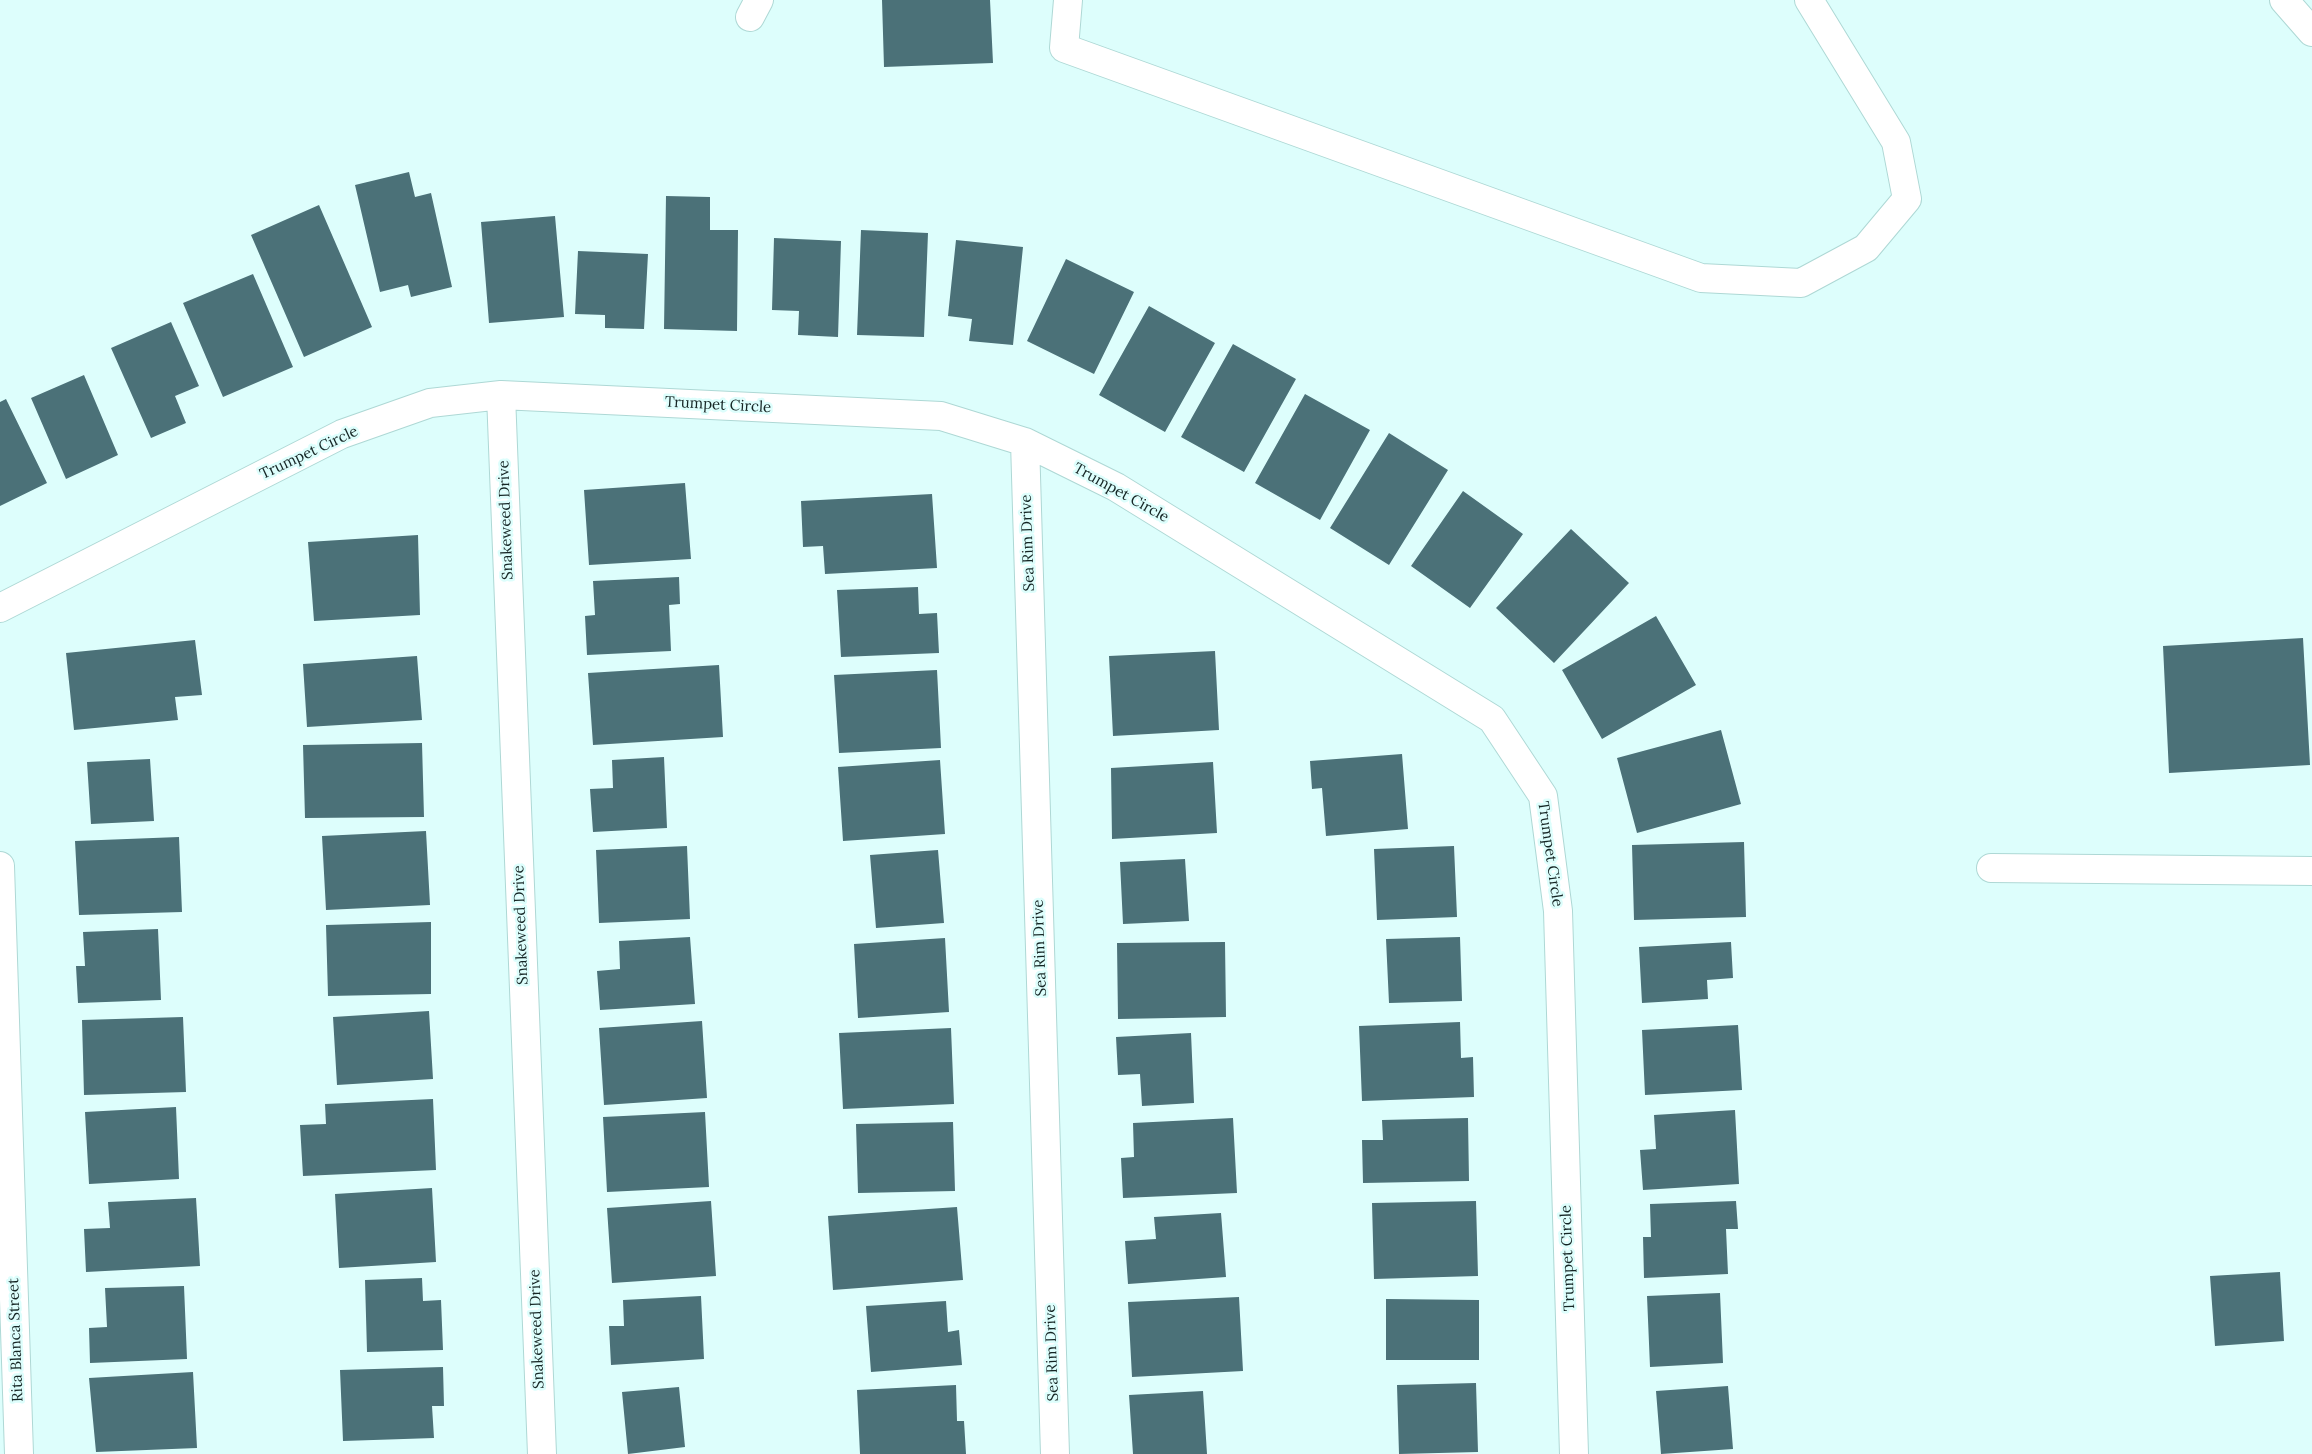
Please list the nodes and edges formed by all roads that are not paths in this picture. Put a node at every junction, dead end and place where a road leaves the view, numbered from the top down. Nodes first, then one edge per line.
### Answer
1 (1068, 0) edge
2 (1809, 0) edge
3 (2284, 0) edge
4 (2312, 32) edge
5 (501, 395) junction
6 (1024, 442) junction
7 (0, 608) edge
8 (0, 866) edge
9 (1991, 868) dead end
10 (2312, 871) edge
11 (20, 1454) edge
12 (542, 1454) edge
13 (1055, 1454) edge
14 (1574, 1454) edge

1 - 2 street
3 - 4 street
5 - 6 street, Trumpet Circle
5 - 7 street, Trumpet Circle
5 - 12 street, Snakeweed Drive
6 - 13 street, Sea Rim Drive
6 - 14 street, Trumpet Circle
8 - 11 street, Rita Blanca Street
9 - 10 street

